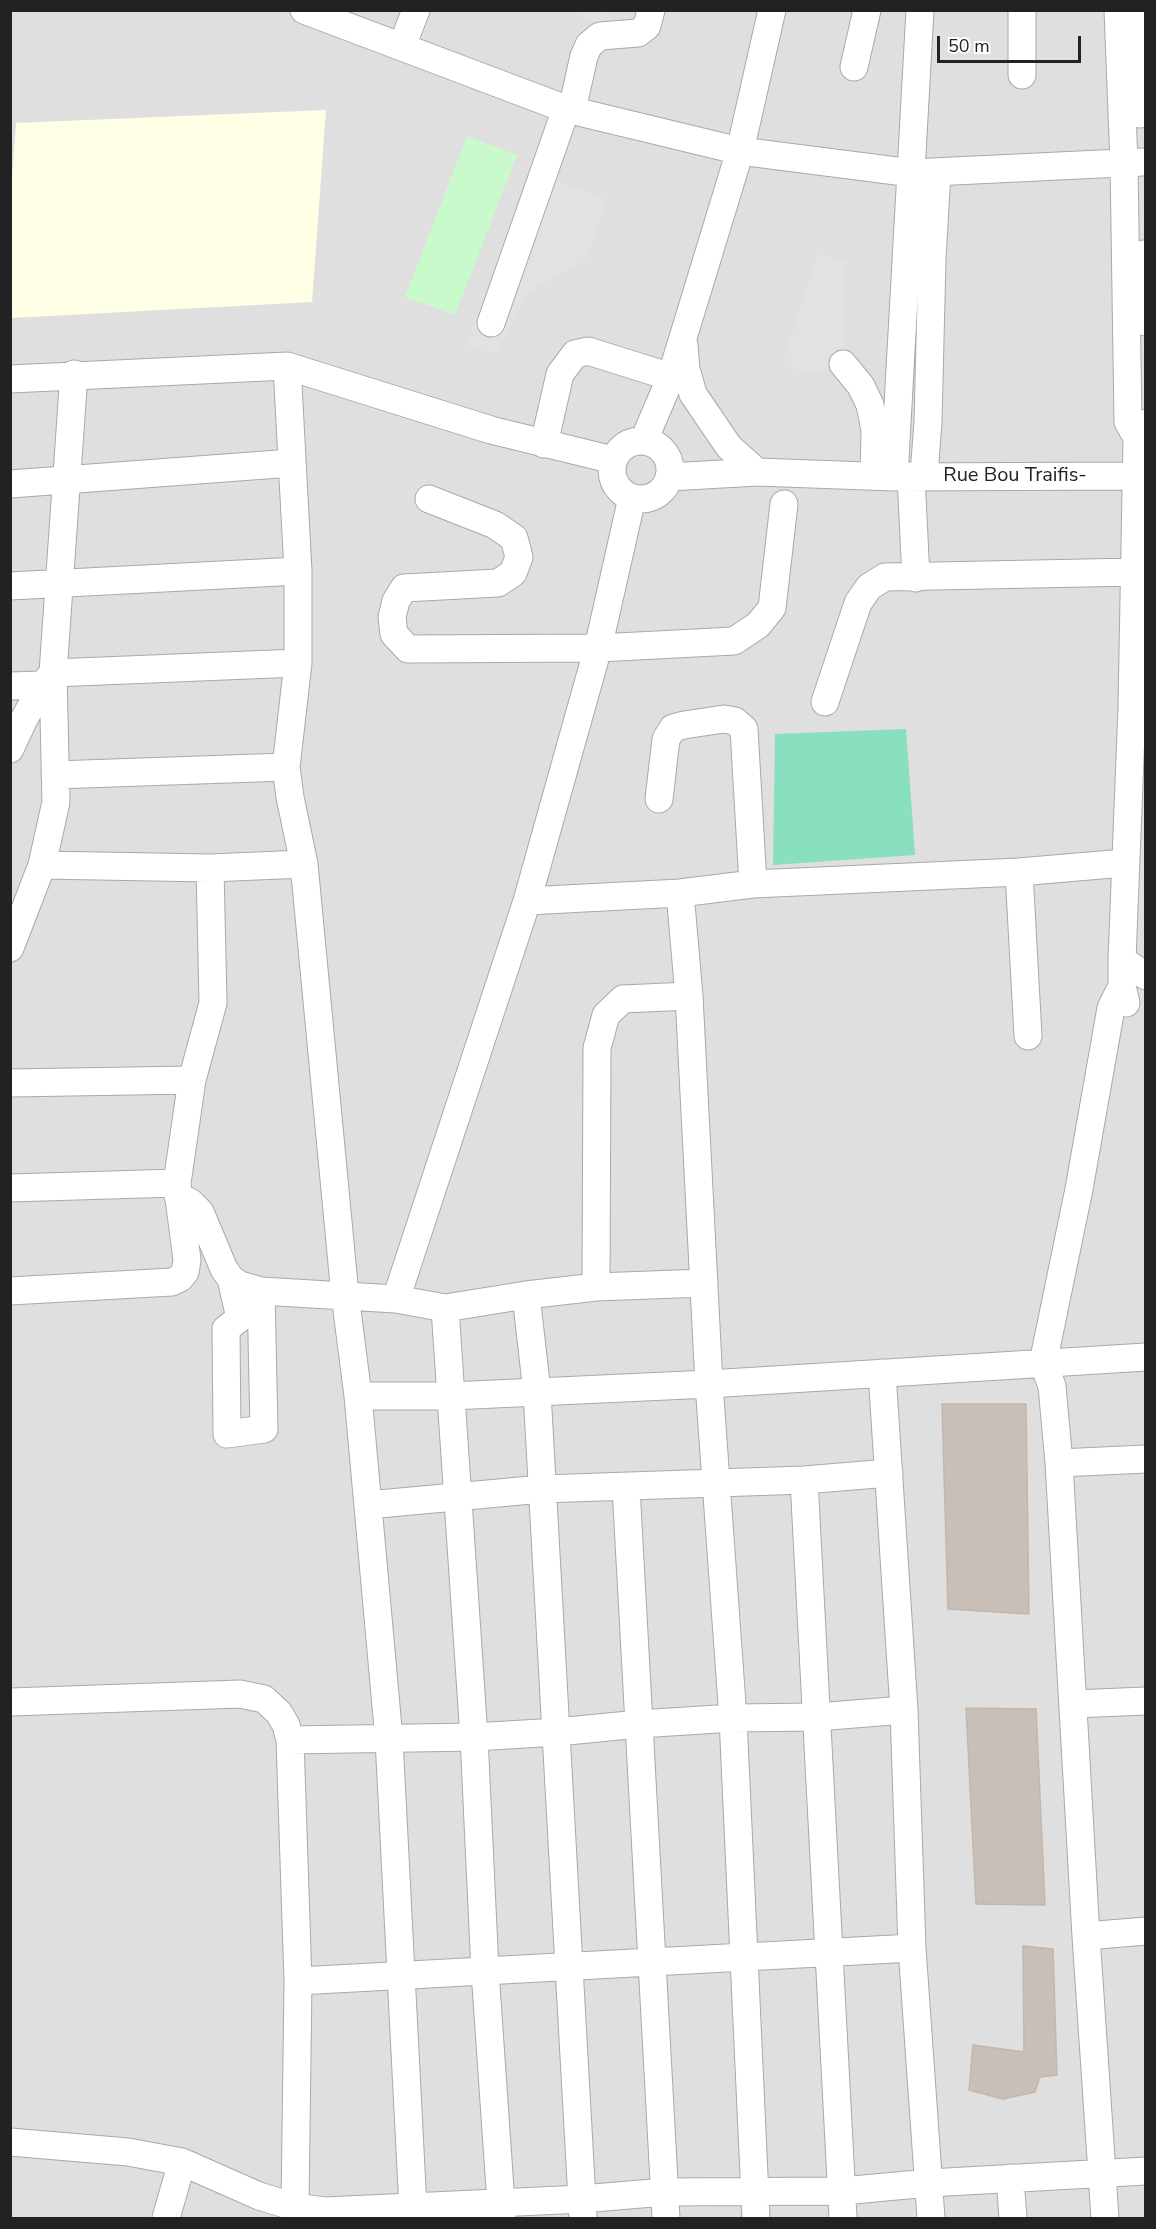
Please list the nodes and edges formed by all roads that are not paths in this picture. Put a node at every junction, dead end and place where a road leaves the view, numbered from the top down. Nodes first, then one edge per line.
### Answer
1 (304, 10) edge
2 (416, 10) edge
3 (651, 10) edge
4 (772, 10) edge
5 (867, 10) edge
6 (920, 10) edge
7 (1022, 10) edge
8 (1118, 10) edge
9 (1137, 10) edge
10 (402, 46) junction
11 (854, 67) dead end
12 (1022, 75) dead end
13 (569, 110) junction
14 (740, 151) junction
15 (1133, 163) junction
16 (924, 173) junction
17 (1146, 322) edge
18 (491, 323) dead end
19 (683, 340) junction
20 (843, 364) dead end
21 (287, 366) junction
22 (74, 374) junction
23 (671, 377) junction
24 (10, 379) edge
25 (1141, 431) edge
26 (644, 441) junction
27 (544, 444) junction
28 (613, 460) junction
29 (292, 463) junction
30 (757, 472) junction
31 (901, 476) junction
32 (669, 477) junction
33 (67, 480) junction
34 (1141, 482) edge
35 (10, 484) edge
36 (632, 498) junction
37 (429, 499) dead end
38 (784, 504) dead end
39 (298, 571) junction
40 (1135, 572) junction
41 (916, 578) junction
42 (60, 583) junction
43 (10, 585) edge
44 (598, 648) junction
45 (298, 663) junction
46 (48, 679) junction
47 (10, 686) edge
48 (825, 702) dead end
49 (1138, 731) edge
50 (10, 749) edge
51 (286, 767) junction
52 (55, 775) junction
53 (659, 799) dead end
54 (1124, 863) junction
55 (304, 864) junction
56 (42, 865) junction
57 (210, 868) junction
58 (1019, 872) junction
59 (753, 884) junction
60 (681, 893) junction
61 (527, 901) junction
62 (10, 948) edge
63 (1135, 970) edge
64 (689, 996) junction
65 (1028, 1036) dead end
66 (192, 1080) junction
67 (10, 1083) edge
68 (10, 1188) edge
69 (178, 1190) junction
70 (231, 1279) junction
71 (704, 1283) junction
72 (596, 1287) junction
73 (10, 1291) edge
74 (261, 1291) junction
75 (345, 1295) junction
76 (526, 1295) junction
77 (396, 1299) junction
78 (445, 1308) junction
79 (1146, 1357) edge
80 (1052, 1370) junction
81 (882, 1373) junction
82 (709, 1384) junction
83 (537, 1392) junction
84 (358, 1396) junction
85 (451, 1396) junction
86 (1146, 1459) edge
87 (1059, 1463) junction
88 (889, 1473) junction
89 (804, 1480) junction
90 (717, 1484) junction
91 (626, 1487) junction
92 (542, 1489) junction
93 (456, 1497) junction
94 (368, 1504) junction
95 (1146, 1701) edge
96 (11, 1702) edge
97 (1072, 1704) junction
98 (904, 1710) junction
99 (817, 1717) junction
100 (733, 1718) junction
101 (639, 1724) junction
102 (557, 1732) junction
103 (474, 1737) junction
104 (389, 1739) junction
105 (290, 1740) junction
106 (1146, 1931) edge
107 (1086, 1936) junction
108 (912, 1948) junction
109 (829, 1952) junction
110 (744, 1956) junction
111 (652, 1961) junction
112 (568, 1966) junction
113 (485, 1971) junction
114 (402, 1976) junction
115 (298, 1981) junction
116 (10, 2142) edge
117 (182, 2162) junction
118 (1146, 2171) edge
119 (1101, 2173) junction
120 (1010, 2178) junction
121 (929, 2183) junction
122 (842, 2191) junction
123 (665, 2205) edge
124 (756, 2205) edge
125 (413, 2208) junction
126 (282, 2209) edge
127 (583, 2209) edge
128 (502, 2210) edge
129 (166, 2218) edge
130 (843, 2218) edge
131 (931, 2218) edge
132 (1013, 2218) edge
133 (1105, 2218) edge

1 - 10 street
2 - 10 street
3 - 13 street
4 - 14 street
5 - 11 street
6 - 16 street
7 - 12 street
8 - 15 street
9 - 15 street
10 - 13 street
13 - 14 street
13 - 18 street
14 - 16 street
14 - 19 street
15 - 16 street
15 - 17 street
15 - 25 street
16 - 31 street
19 - 23 street
19 - 30 street
20 - 31 street
21 - 22 street
21 - 27 street
21 - 29 street
22 - 24 street
22 - 33 street
23 - 26 street
23 - 27 street
25 - 34 street
26 - 28 street
26 - 32 street
27 - 28 street
28 - 36 street
29 - 33 street
29 - 39 street
30 - 31 street, Rue Bou Traifis-
30 - 32 street, Rue Bou Traifis-
31 - 34 street, Rue Bou Traifis-
31 - 41 street
32 - 36 street
33 - 35 street
33 - 42 street
34 - 40 street
36 - 44 street
37 - 44 street
38 - 44 street
39 - 42 street
39 - 45 street
40 - 41 street
40 - 49 street
41 - 48 street
42 - 43 street
42 - 46 street
44 - 61 street
45 - 46 street
45 - 51 street
46 - 47 street
46 - 50 street
46 - 52 street
49 - 54 street
51 - 52 street
51 - 55 street
52 - 56 street
53 - 59 street
54 - 58 street
54 - 63 street
55 - 57 street
55 - 75 street
56 - 57 street
56 - 62 street
57 - 66 street
58 - 59 street
58 - 65 street
59 - 60 street
60 - 61 street
60 - 64 street
61 - 77 street
63 - 80 street
64 - 71 street
64 - 72 street
66 - 67 street
66 - 69 street
68 - 69 street
69 - 70 street
69 - 73 street
70 - 74 street
70 - 74 street
71 - 72 street
71 - 82 street
72 - 76 street
74 - 75 street
75 - 77 street
75 - 84 street
76 - 78 street
76 - 83 street
77 - 78 street
78 - 85 street
79 - 80 street
80 - 81 street
80 - 87 street
81 - 82 street
81 - 88 street
82 - 83 street
82 - 90 street
83 - 85 street
83 - 92 street
84 - 85 street
84 - 94 street
85 - 93 street
86 - 87 street
87 - 97 street
88 - 89 street
88 - 98 street
89 - 90 street
89 - 99 street
90 - 91 street
90 - 100 street
91 - 92 street
91 - 101 street
92 - 93 street
92 - 102 street
93 - 94 street
93 - 103 street
94 - 104 street
95 - 97 street
96 - 105 street
97 - 107 street
98 - 99 street
98 - 108 street
99 - 100 street
99 - 109 street
100 - 101 street
100 - 110 street
101 - 102 street
101 - 111 street
102 - 103 street
102 - 112 street
103 - 104 street
103 - 113 street
104 - 105 street
104 - 114 street
105 - 115 street
106 - 107 street
107 - 119 street
108 - 109 street
108 - 121 street
109 - 110 street
109 - 122 street
110 - 111 street
110 - 124 street
111 - 112 street
111 - 123 street
112 - 113 street
112 - 127 street
113 - 114 street
113 - 128 street
114 - 115 street
114 - 125 street
115 - 126 street
116 - 117 street
117 - 126 street
117 - 129 street
118 - 119 street
119 - 120 street
119 - 133 street
120 - 121 street
120 - 132 street
121 - 122 street
121 - 131 street
122 - 124 street
122 - 130 street
123 - 124 street
123 - 127 street
125 - 126 street
125 - 128 street
127 - 128 street

